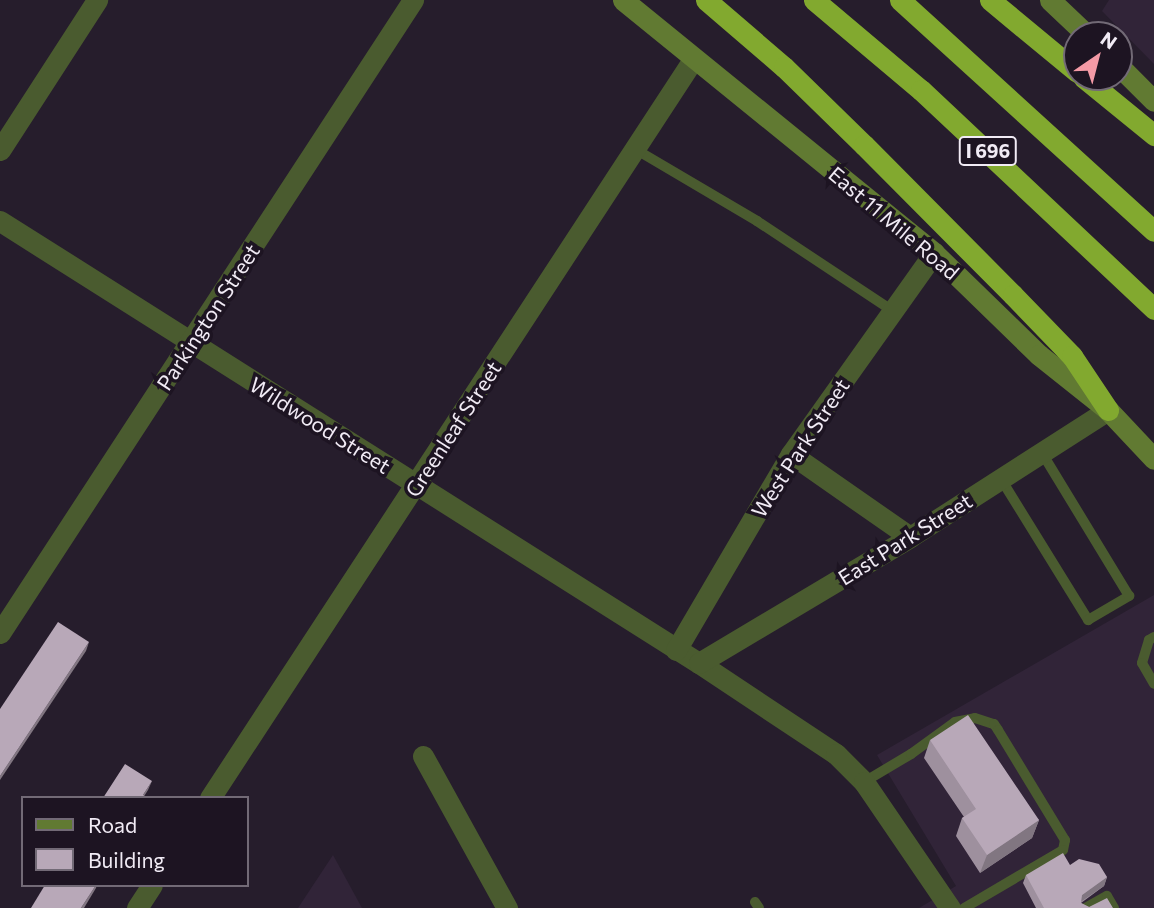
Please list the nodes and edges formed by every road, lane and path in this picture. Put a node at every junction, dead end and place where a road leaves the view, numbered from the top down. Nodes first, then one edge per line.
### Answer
1 (97, 0) edge
2 (623, 0) edge
3 (706, 0) edge
4 (814, 0) edge
5 (900, 0) edge
6 (990, 0) edge
7 (1050, 0) edge
8 (411, 1) edge
9 (1072, 21) edge
10 (694, 58) junction
11 (1063, 60) edge
12 (1133, 80) edge
13 (1100, 91) edge
14 (1154, 101) edge
15 (1154, 135) edge
16 (635, 149) junction
17 (0, 150) edge
18 (0, 221) edge
19 (1154, 231) edge
20 (934, 253) junction
21 (1154, 309) edge
22 (893, 311) junction
23 (191, 343) junction
24 (1108, 410) junction
25 (1042, 453) junction
26 (791, 454) junction
27 (1154, 459) edge
28 (1001, 479) junction
29 (416, 486) junction
30 (910, 537) junction
31 (0, 633) edge
32 (1154, 637) edge
33 (676, 650) junction
34 (699, 663) junction
35 (1154, 684) edge
36 (423, 756) dead end
37 (864, 782) junction
38 (211, 796) edge
39 (151, 887) edge
40 (949, 907) edge
41 (137, 908) edge
42 (507, 908) edge
43 (1085, 908) edge
44 (1114, 908) edge

1 - 17 street
2 - 10 main road, East 11 Mile Road
3 - 24 highway
4 - 21 highway, I 696
5 - 19 highway, I 696
6 - 11 highway
7 - 9 main road
8 - 23 street, Parkington Street
10 - 16 street, Greenleaf Street
10 - 20 main road, East 11 Mile Road
12 - 14 main road
13 - 15 highway
16 - 22 lane
16 - 29 street, Greenleaf Street
18 - 23 street, Wildwood Street
20 - 22 street, West Park Street
20 - 24 main road, East 11 Mile Road
22 - 26 street, West Park Street
23 - 29 street, Wildwood Street
23 - 31 street, Parkington Street
24 - 25 street, East Park Street
24 - 27 main road, East 11 Mile Road
25 - 28 street, East Park Street
25 - 28 lane
26 - 30 street
26 - 33 street, West Park Street
28 - 30 street, East Park Street
29 - 33 street, Wildwood Street
29 - 38 street, Greenleaf Street
30 - 34 street, East Park Street
32 - 35 lane
33 - 34 street, Wildwood Street
34 - 37 street
36 - 42 street
37 - 40 street
37 - 40 lane
39 - 41 street
43 - 44 lane

